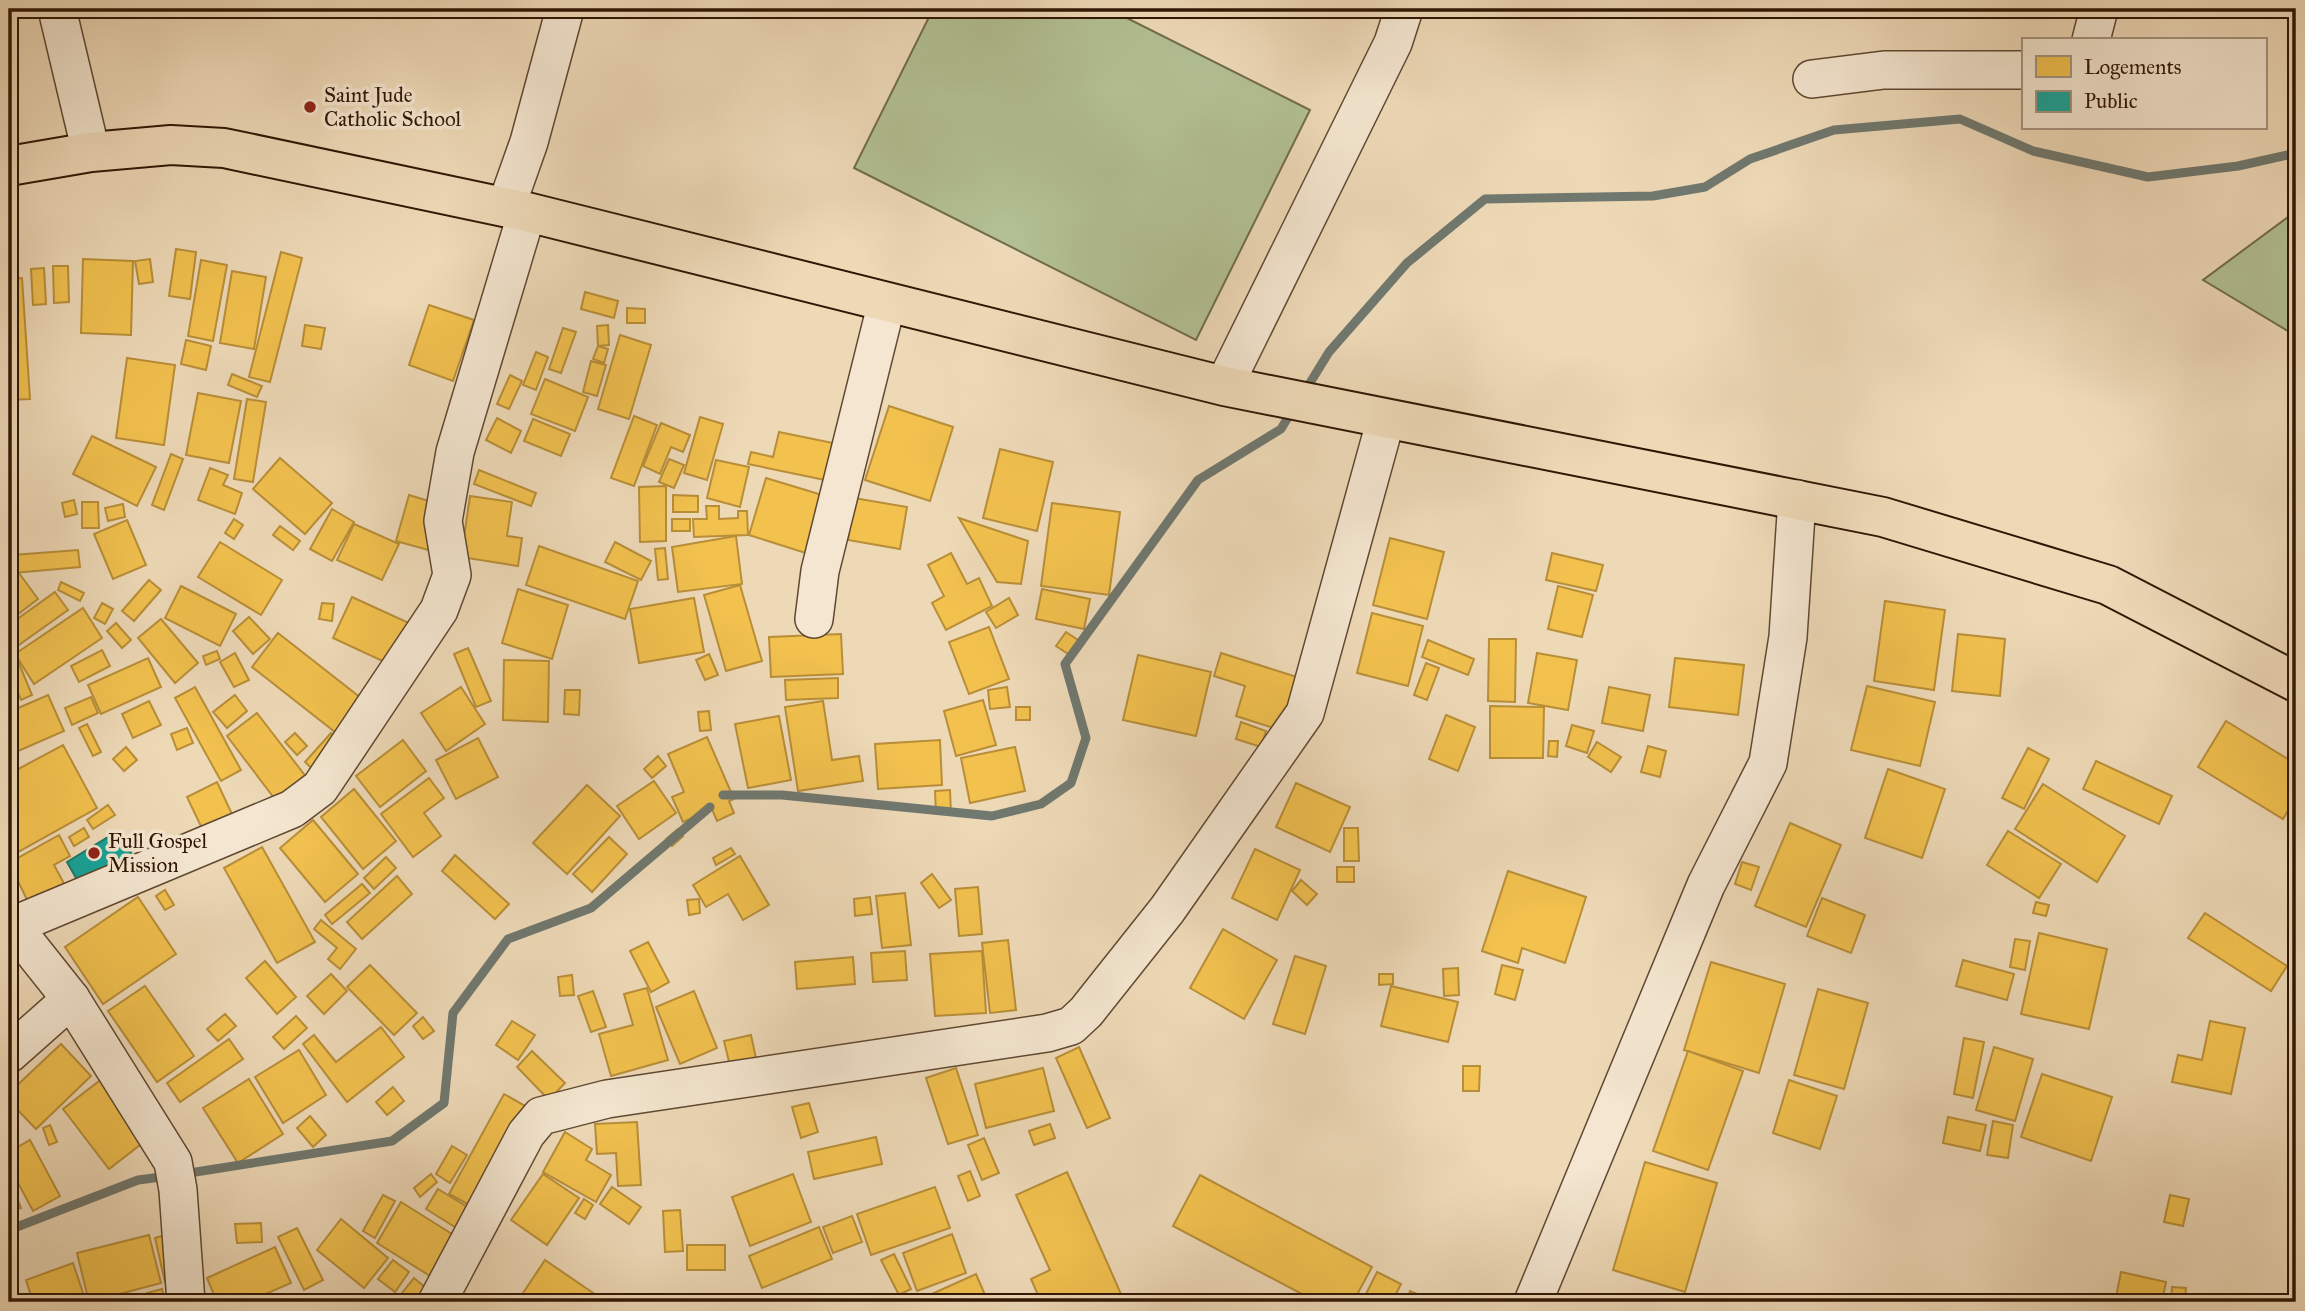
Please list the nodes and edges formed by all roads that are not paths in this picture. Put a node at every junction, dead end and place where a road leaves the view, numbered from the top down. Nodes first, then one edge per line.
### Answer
1 (57, 9) edge
2 (565, 9) edge
3 (1404, 9) edge
4 (2099, 9) edge
5 (2092, 38) edge
6 (2022, 70) edge
7 (1812, 79) dead end
8 (91, 152) junction
9 (9, 166) edge
10 (516, 210) junction
11 (887, 302) junction
12 (1239, 389) junction
13 (1386, 419) junction
14 (1797, 499) junction
15 (814, 619) dead end
16 (2296, 682) edge
17 (10, 923) edge
18 (71, 999) junction
19 (9, 1055) edge
20 (186, 1302) edge
21 (437, 1302) edge
22 (1533, 1302) edge

1 - 8 street
2 - 10 street
3 - 12 street
4 - 5 street
6 - 7 street
8 - 9 highway
8 - 10 highway
10 - 11 highway
10 - 17 street
11 - 12 highway
11 - 15 street
12 - 13 highway
13 - 14 highway
13 - 21 street
14 - 16 highway
14 - 22 street
17 - 18 street
18 - 19 street
18 - 20 street

